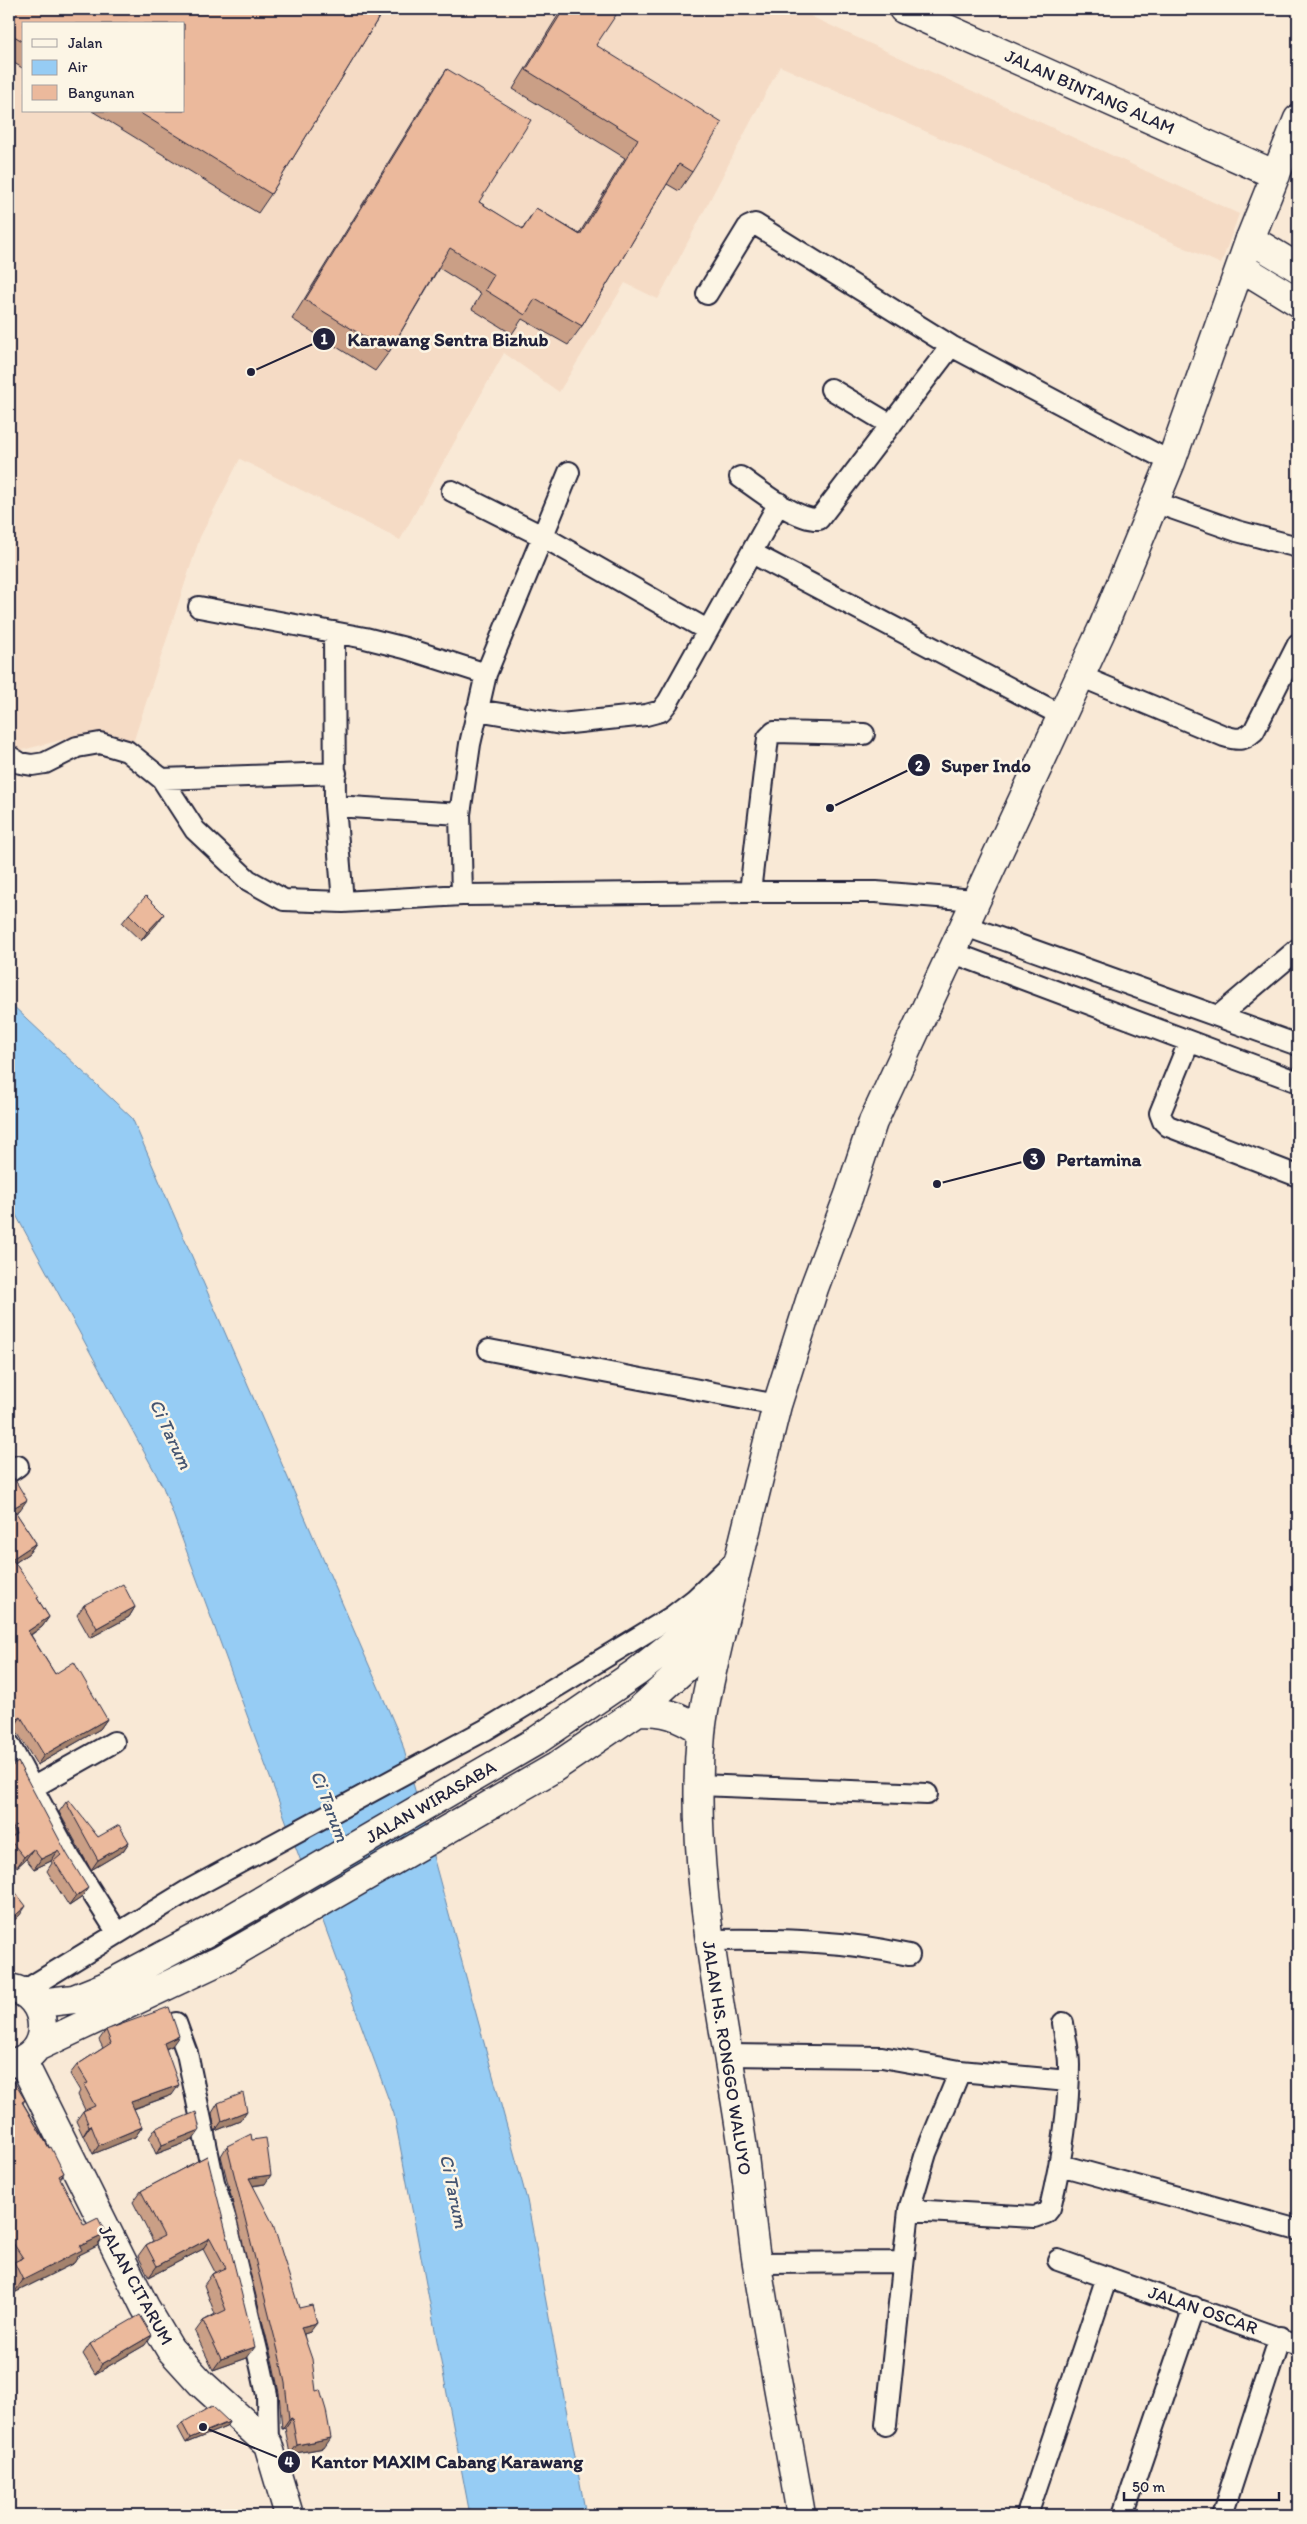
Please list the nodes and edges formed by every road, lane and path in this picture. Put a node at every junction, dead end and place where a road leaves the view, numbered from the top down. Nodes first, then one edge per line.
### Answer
1 (903, 9) edge
2 (1298, 119) edge
3 (1276, 175) junction
4 (1250, 239) junction
5 (1241, 267) junction
6 (1298, 268) edge
7 (707, 294) dead end
8 (1298, 302) edge
9 (951, 346) junction
10 (831, 389) dead end
11 (892, 425) junction
12 (1171, 462) junction
13 (569, 472) dead end
14 (740, 477) dead end
15 (452, 491) dead end
16 (1154, 502) junction
17 (779, 503) junction
18 (542, 536) junction
19 (1298, 547) edge
20 (752, 553) junction
21 (199, 607) dead end
22 (707, 630) junction
23 (334, 632) junction
24 (1298, 644) edge
25 (486, 674) junction
26 (1080, 676) junction
27 (477, 710) junction
28 (1061, 716) junction
29 (864, 734) dead end
30 (9, 756) edge
31 (336, 773) junction
32 (162, 779) junction
33 (335, 806) junction
34 (460, 814) junction
35 (750, 892) junction
36 (462, 895) junction
37 (975, 900) junction
38 (343, 902) junction
39 (963, 925) junction
40 (1037, 951) junction
41 (951, 952) junction
42 (1297, 952) edge
43 (1026, 981) junction
44 (1219, 1016) junction
45 (1189, 1042) junction
46 (1298, 1045) edge
47 (1298, 1082) edge
48 (1298, 1176) edge
49 (488, 1350) dead end
50 (777, 1405) junction
51 (739, 1557) junction
52 (728, 1600) junction
53 (720, 1636) junction
54 (638, 1712) junction
55 (701, 1730) junction
56 (114, 1742) dead end
57 (9, 1744) edge
58 (698, 1785) junction
59 (32, 1788) junction
60 (927, 1794) dead end
61 (117, 1932) junction
62 (708, 1940) junction
63 (909, 1955) dead end
64 (21, 1993) edge
65 (176, 2023) edge
66 (1063, 2023) dead end
67 (727, 2055) junction
68 (22, 2057) edge
69 (960, 2071) junction
70 (1068, 2081) junction
71 (1060, 2165) junction
72 (909, 2210) junction
73 (1298, 2230) edge
74 (1058, 2260) dead end
75 (902, 2262) junction
76 (756, 2263) junction
77 (1106, 2277) junction
78 (1194, 2307) junction
79 (1289, 2341) edge
80 (886, 2425) dead end
81 (268, 2444) junction
82 (289, 2515) edge
83 (801, 2515) edge
84 (1027, 2515) edge
85 (1123, 2515) edge
86 (1222, 2515) edge

1 - 3 main road, JALAN BINTANG ALAM
2 - 3 main road, JALAN HS. RONGGO WALUYO
3 - 4 main road, JALAN HS. RONGGO WALUYO
4 - 5 main road, JALAN HS. RONGGO WALUYO
4 - 6 main road
5 - 8 main road
5 - 12 main road, JALAN HS. RONGGO WALUYO
7 - 9 street
9 - 11 street
9 - 12 street
10 - 11 street
11 - 17 street
12 - 16 main road, JALAN HS. RONGGO WALUYO
13 - 18 street
14 - 17 street
15 - 18 street
16 - 19 street
16 - 26 main road, JALAN HS. RONGGO WALUYO
17 - 20 street
18 - 22 street
18 - 25 street
20 - 22 street
20 - 28 street
21 - 23 street
22 - 27 street
23 - 25 street
23 - 31 street
24 - 26 street
25 - 27 street
26 - 28 main road, JALAN HS. RONGGO WALUYO
27 - 34 street
28 - 37 main road, JALAN HS. RONGGO WALUYO
29 - 35 street
30 - 32 street
31 - 32 street
31 - 33 street
32 - 38 street
33 - 34 street
33 - 38 street
34 - 36 street
35 - 36 street
35 - 37 street
36 - 38 street
37 - 39 main road, JALAN HS. RONGGO WALUYO
39 - 40 street
39 - 41 main road, JALAN HS. RONGGO WALUYO
40 - 43 street
40 - 44 street
41 - 43 street
41 - 50 main road, JALAN HS. RONGGO WALUYO
42 - 44 street
43 - 45 street
44 - 46 street
45 - 47 street
45 - 48 street
49 - 50 street
50 - 51 main road, JALAN HS. RONGGO WALUYO
51 - 52 main road, JALAN HS. RONGGO WALUYO
51 - 61 street
52 - 53 main road, JALAN HS. RONGGO WALUYO
52 - 64 main road, JALAN WIRASABA
53 - 54 main road, JALAN WIRASABA
53 - 55 main road, JALAN HS. RONGGO WALUYO
54 - 55 main road
54 - 68 main road, JALAN WIRASABA
55 - 58 main road, JALAN HS. RONGGO WALUYO
56 - 59 street
57 - 59 street
58 - 60 street
58 - 62 main road, JALAN HS. RONGGO WALUYO
59 - 61 street
61 - 64 street
62 - 63 street
62 - 67 main road, JALAN HS. RONGGO WALUYO
64 - 68 main road
65 - 81 street
66 - 70 street
67 - 69 street
67 - 76 main road, JALAN HS. RONGGO WALUYO
68 - 81 main road, JALAN CITARUM
69 - 70 street
69 - 72 street
70 - 71 street
71 - 72 street
71 - 73 street
72 - 75 street
74 - 77 street, JALAN OSCAR
75 - 76 street
75 - 80 street
76 - 83 main road, JALAN HS. RONGGO WALUYO
77 - 78 street, JALAN OSCAR
77 - 84 street
78 - 79 street, JALAN OSCAR
78 - 85 street
79 - 86 street
81 - 82 main road

